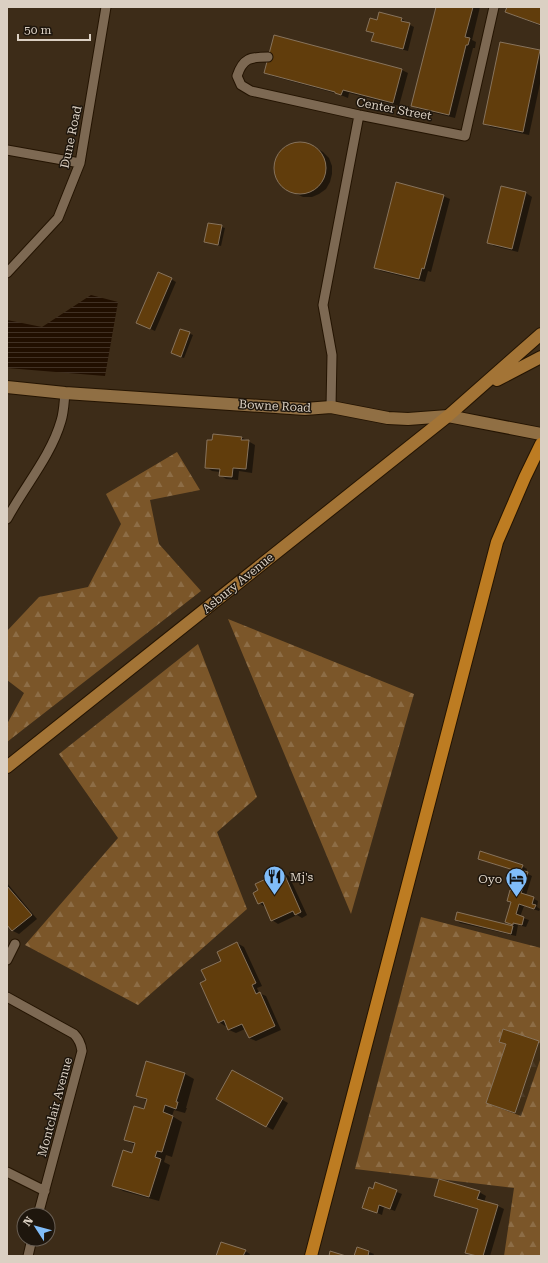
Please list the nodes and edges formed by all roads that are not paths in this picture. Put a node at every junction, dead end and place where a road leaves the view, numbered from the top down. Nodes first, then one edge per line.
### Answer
1 (106, 7) edge
2 (494, 7) edge
3 (268, 57) dead end
4 (359, 115) junction
5 (7, 150) edge
6 (80, 163) junction
7 (7, 273) edge
8 (541, 334) edge
9 (541, 357) edge
10 (7, 387) edge
11 (65, 393) junction
12 (469, 398) junction
13 (331, 407) junction
14 (448, 416) junction
15 (541, 434) edge
16 (541, 444) edge
17 (7, 519) edge
18 (7, 768) edge
19 (15, 944) dead end
20 (7, 960) edge
21 (7, 997) edge
22 (7, 1172) edge
23 (45, 1191) junction
24 (40, 1207) edge
25 (311, 1256) edge

1 - 6 street, Dune Road
2 - 4 street, Center Street
3 - 4 street, Center Street
4 - 13 street
5 - 6 street
6 - 7 street, Dune Road
8 - 12 main road, Asbury Avenue
9 - 12 main road, Asbury Avenue
10 - 11 street, Bowne Road
11 - 13 street, Bowne Road
11 - 17 street
12 - 14 main road, Asbury Avenue
13 - 14 street, Bowne Road
14 - 15 street, Bowne Road
14 - 18 main road, Asbury Avenue
16 - 25 highway
19 - 20 street
21 - 23 street, Montclair Avenue
22 - 23 street
23 - 24 street, Montclair Avenue

